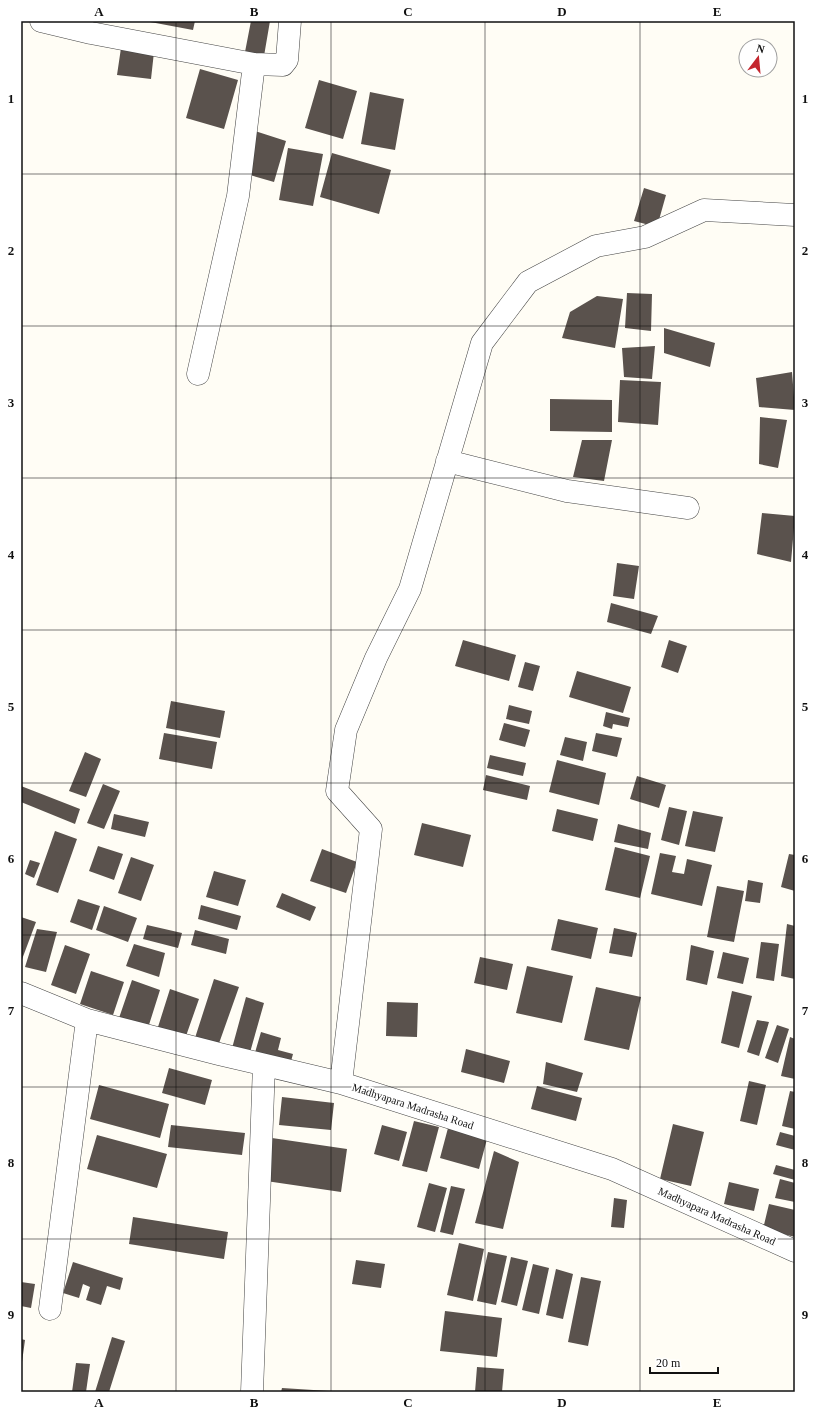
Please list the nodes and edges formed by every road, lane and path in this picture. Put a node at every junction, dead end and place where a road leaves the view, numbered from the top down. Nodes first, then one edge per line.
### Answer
1 (41, 21) edge
2 (290, 21) edge
3 (254, 64) junction
4 (795, 215) edge
5 (198, 374) dead end
6 (447, 461) junction
7 (688, 508) dead end
8 (21, 993) edge
9 (87, 1020) junction
10 (264, 1066) junction
11 (341, 1084) junction
12 (795, 1251) edge
13 (50, 1309) dead end
14 (252, 1392) edge

1 - 3 street
2 - 3 street
3 - 5 street
4 - 6 street
6 - 7 street
6 - 11 street
8 - 9 street, Madhyapara Madrasha Road
9 - 10 street, Madhyapara Madrasha Road
9 - 13 street
10 - 11 street, Madhyapara Madrasha Road
10 - 14 street
11 - 12 street, Madhyapara Madrasha Road

